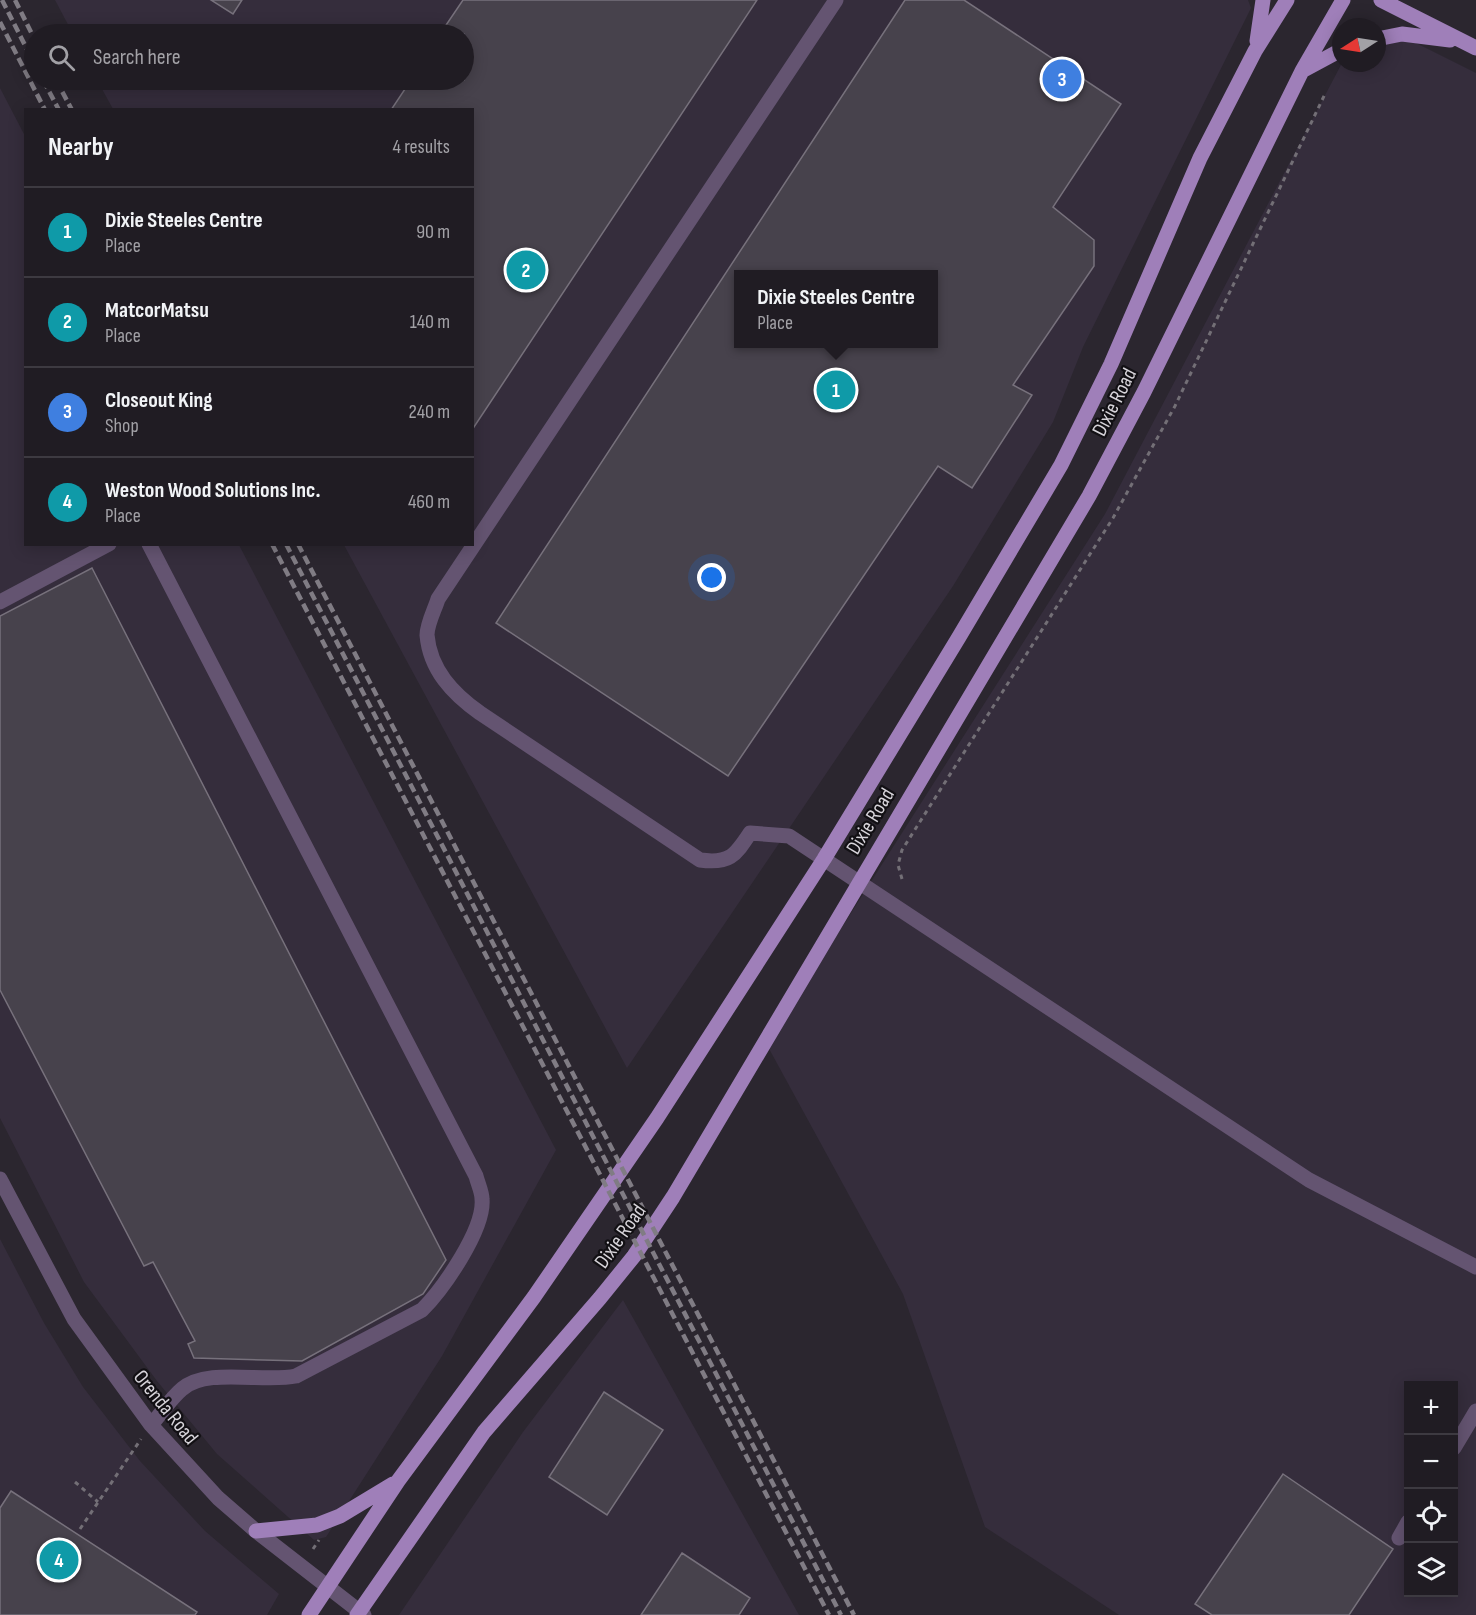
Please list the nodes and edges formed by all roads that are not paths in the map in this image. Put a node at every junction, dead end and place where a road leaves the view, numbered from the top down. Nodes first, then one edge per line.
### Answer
1 (836, 0) edge
2 (1263, 0) edge
3 (1287, 0) edge
4 (1343, 0) edge
5 (1381, 0) edge
6 (1386, 37) edge
7 (1469, 45) edge
8 (1255, 51) junction
9 (1332, 55) edge
10 (1302, 71) junction
11 (474, 545) edge
12 (105, 546) edge
13 (150, 546) edge
14 (473, 546) edge
15 (0, 602) edge
16 (824, 859) junction
17 (858, 882) junction
18 (0, 1179) edge
19 (1476, 1267) edge
20 (1476, 1411) edge
21 (151, 1425) junction
22 (1458, 1441) edge
23 (398, 1481) junction
24 (1404, 1529) edge
25 (256, 1531) junction
26 (1399, 1538) dead end
27 (327, 1587) junction
28 (360, 1614) edge
29 (309, 1615) edge

1 - 11 street
2 - 8 main road
3 - 8 main road, Dixie Road
4 - 10 main road, Dixie Road
5 - 7 main road
6 - 7 main road
8 - 16 main road, Dixie Road
9 - 10 main road
10 - 17 main road, Dixie Road
12 - 15 street
13 - 21 street
14 - 16 street
16 - 17 street
16 - 23 main road, Dixie Road
17 - 19 street
17 - 28 main road, Dixie Road
18 - 21 street, Orenda Road
20 - 22 street
21 - 25 street, Orenda Road
23 - 25 main road
23 - 27 main road, Dixie Road
24 - 26 street
25 - 27 street, Orenda Road
27 - 28 street, Orenda Road
27 - 29 main road, Dixie Road

